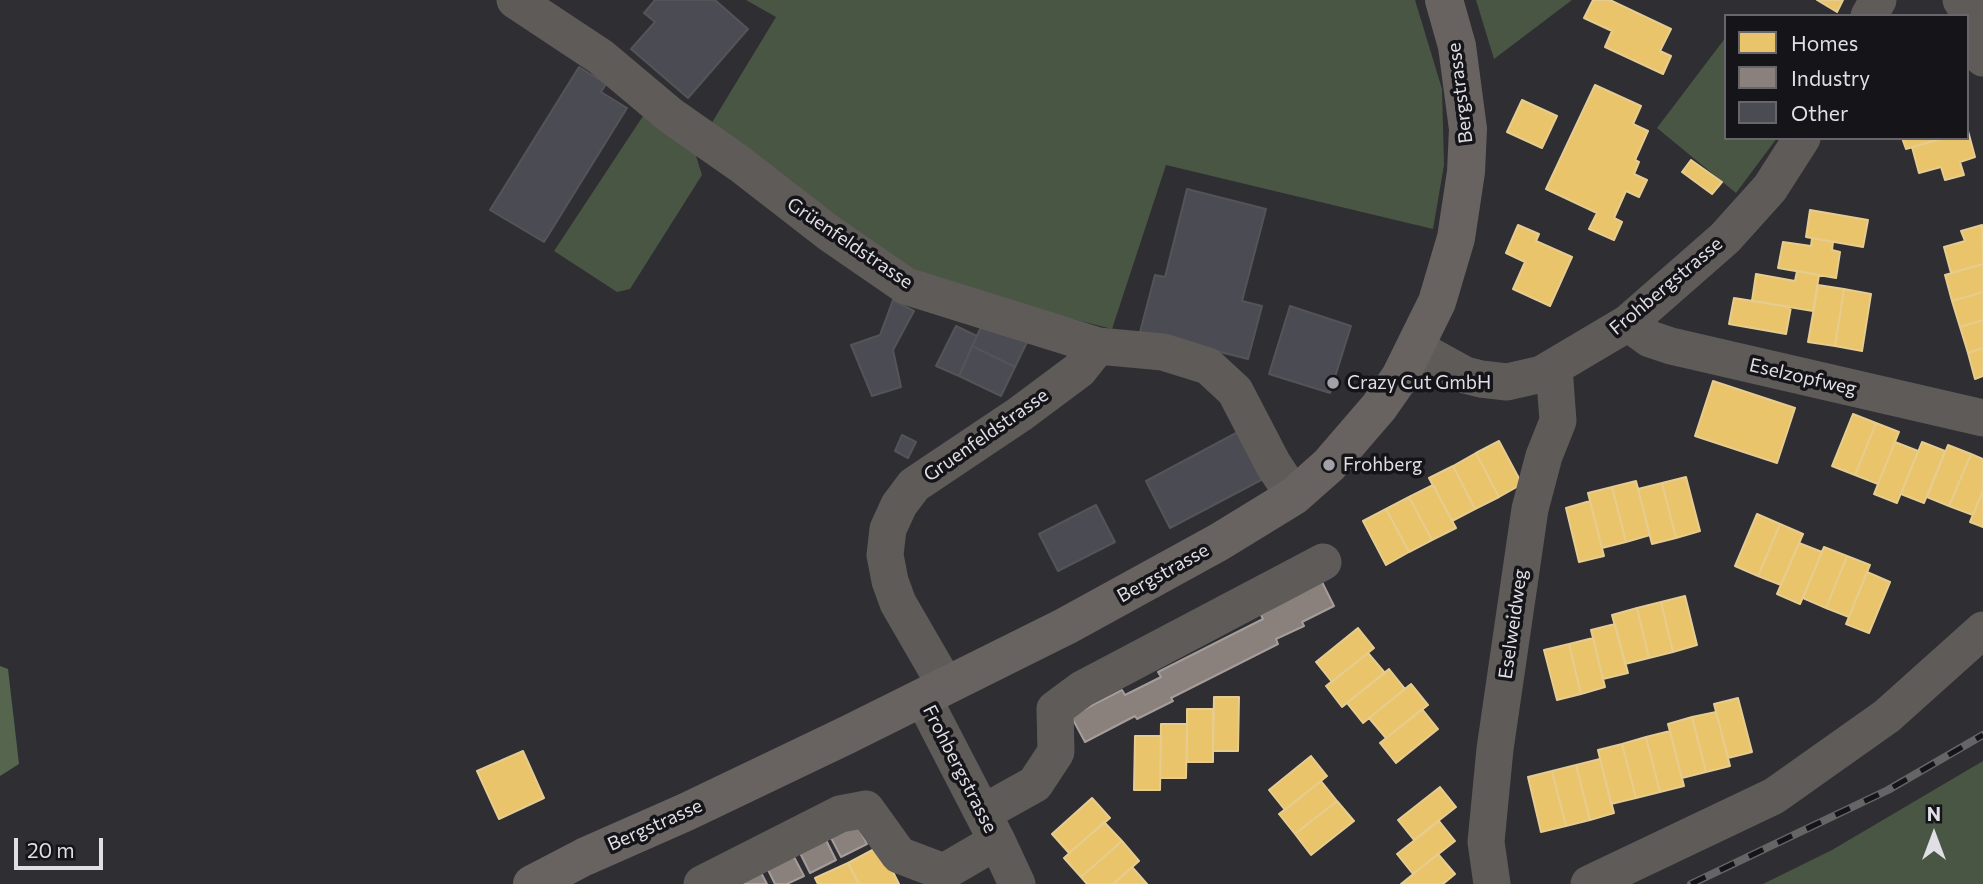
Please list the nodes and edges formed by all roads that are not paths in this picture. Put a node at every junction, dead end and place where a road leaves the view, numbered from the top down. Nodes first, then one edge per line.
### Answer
1 (515, 0) edge
2 (1444, 0) edge
3 (1961, 0) edge
4 (1983, 58) edge
5 (1801, 140) edge
6 (1628, 323) junction
7 (1098, 346) junction
8 (1416, 348) junction
9 (1554, 367) junction
10 (1983, 418) edge
11 (1294, 496) junction
12 (1323, 562) dead end
13 (1983, 630) edge
14 (935, 692) junction
15 (990, 827) junction
16 (949, 878) edge
17 (532, 884) edge
18 (702, 884) edge
19 (1017, 884) edge
20 (1492, 884) edge
21 (1589, 884) edge

1 - 7 street, Grüenfeldstrasse
2 - 8 main road, Bergstrasse
3 - 4 street
5 - 6 street, Frohbergstrasse
6 - 9 street, Frohbergstrasse
6 - 10 street, Eselzopfweg
7 - 11 street, Grüenfeldstrasse
7 - 14 street, Gruenfeldstrasse
8 - 9 street, Frohbergstrasse
8 - 11 main road, Bergstrasse
9 - 20 street, Eselweidweg
11 - 14 main road, Bergstrasse
12 - 15 street
13 - 21 street
14 - 15 street, Frohbergstrasse
14 - 17 main road, Bergstrasse
15 - 16 street, Frohbergstrasse
15 - 19 street, Frohbergstrasse
16 - 18 street, Frohbergstrasse

